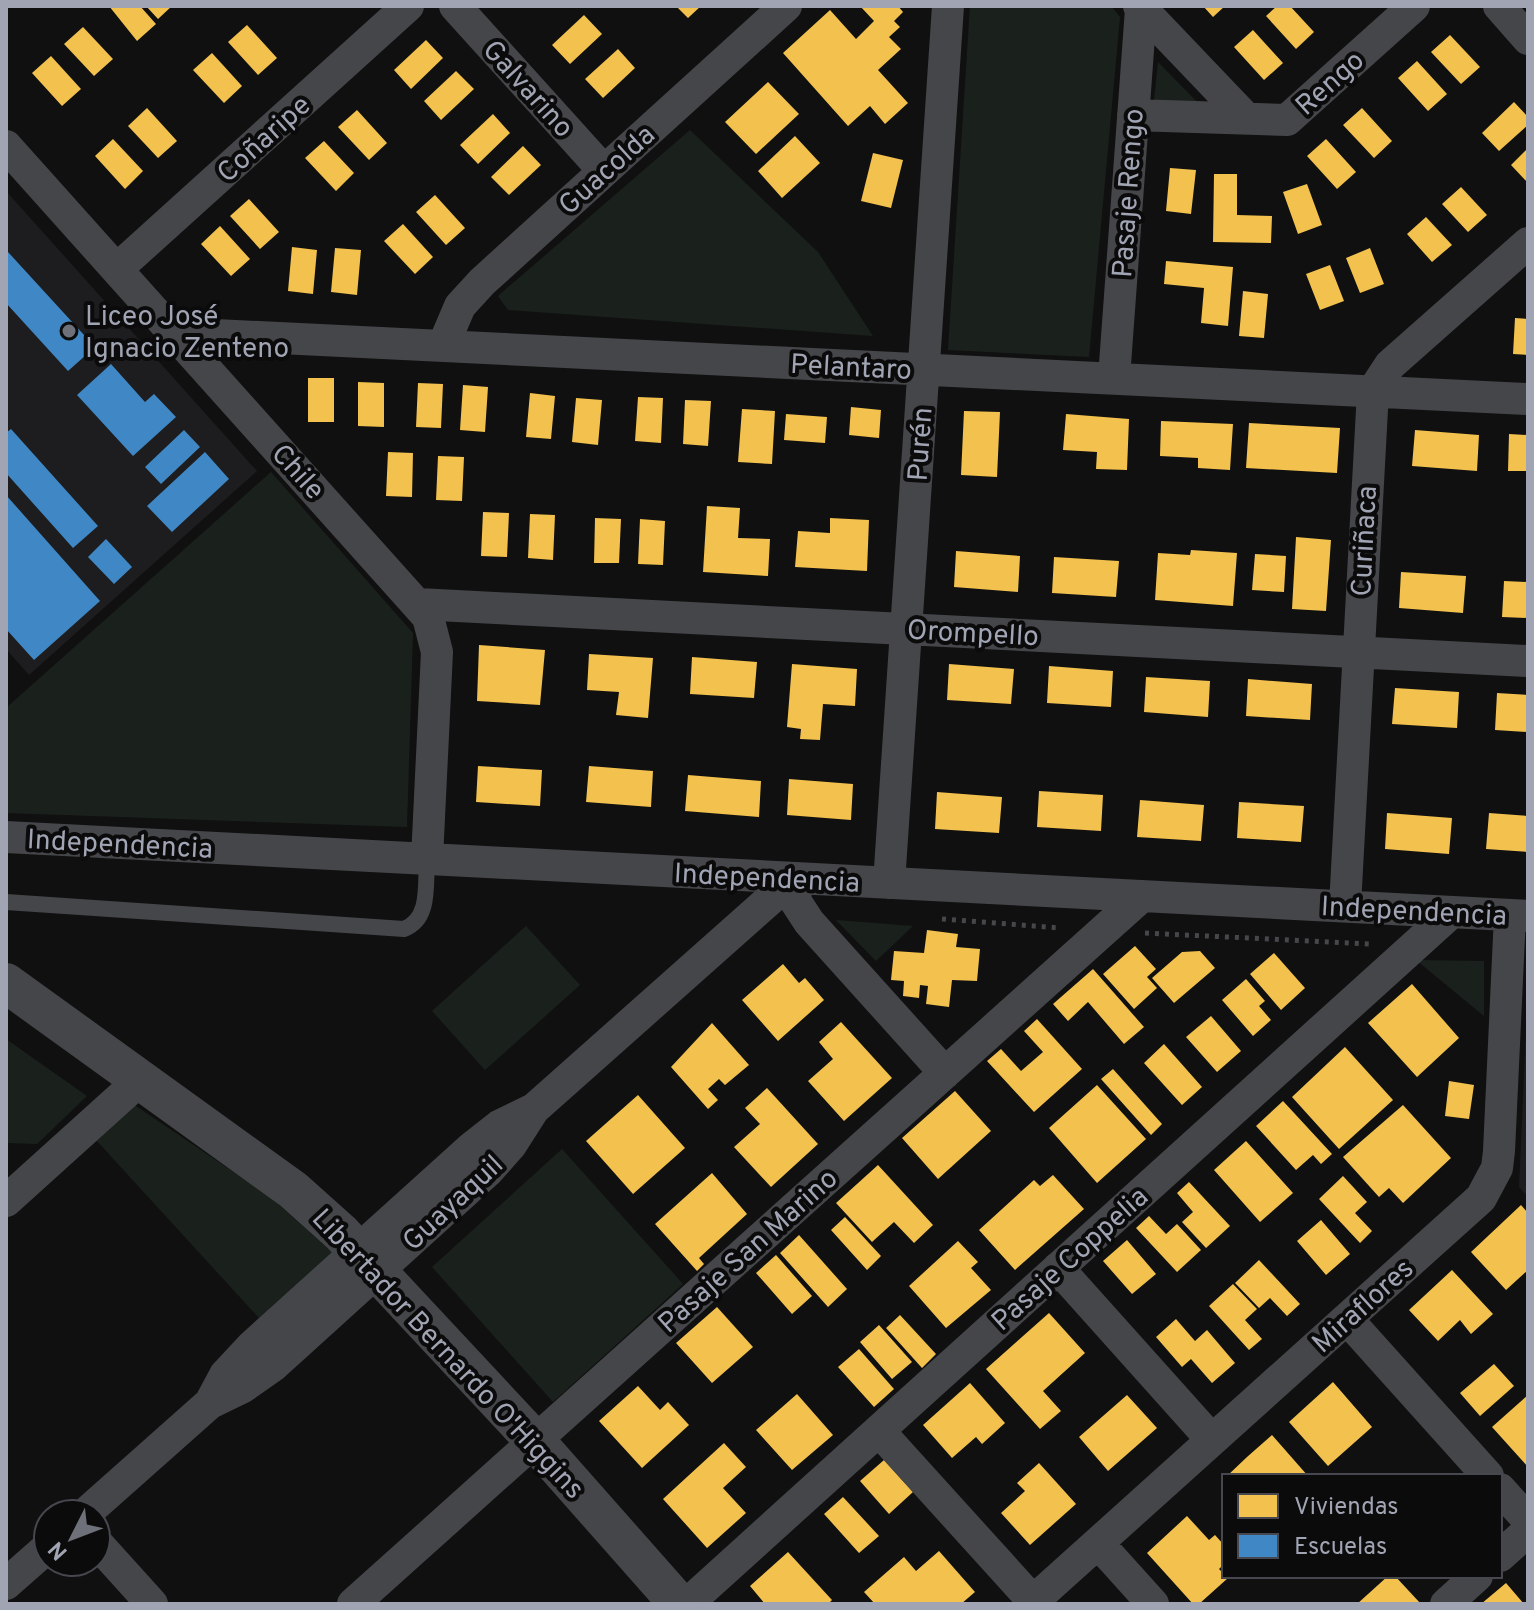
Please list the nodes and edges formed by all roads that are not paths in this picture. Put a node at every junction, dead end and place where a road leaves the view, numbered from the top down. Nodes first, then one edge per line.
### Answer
1 (408, 6) edge
2 (455, 6) edge
3 (786, 6) edge
4 (948, 6) edge
5 (1414, 6) edge
6 (1499, 6) edge
7 (1140, 7) edge
8 (1528, 39) edge
9 (1133, 115) junction
10 (1245, 117) junction
11 (6, 146) edge
12 (604, 171) junction
13 (1528, 243) edge
14 (117, 269) junction
15 (175, 333) junction
16 (443, 346) junction
17 (924, 369) junction
18 (1114, 378) junction
19 (1373, 391) junction
20 (1528, 399) edge
21 (418, 604) junction
22 (906, 629) junction
23 (1358, 653) junction
24 (1528, 661) edge
25 (6, 837) edge
26 (427, 859) junction
27 (794, 878) junction
28 (889, 883) junction
29 (1142, 896) junction
30 (6, 902) edge
31 (1345, 906) junction
32 (1452, 912) junction
33 (1519, 915) edge
34 (6, 983) edge
35 (945, 1073) junction
36 (140, 1080) junction
37 (6, 1201) edge
38 (368, 1261) junction
39 (1058, 1268) junction
40 (1347, 1319) junction
41 (879, 1431) junction
42 (1212, 1440) junction
43 (535, 1441) junction
44 (1486, 1474) edge
45 (1502, 1491) edge
46 (103, 1498) edge
47 (1528, 1520) edge
48 (1528, 1531) edge
49 (1098, 1543) junction
50 (1502, 1554) edge
51 (112, 1560) edge
52 (32, 1561) edge
53 (1475, 1578) edge
54 (6, 1584) edge
55 (1032, 1602) edge
56 (152, 1604) edge
57 (353, 1604) edge
58 (679, 1604) edge
59 (687, 1604) edge
60 (1153, 1604) edge
61 (1446, 1604) edge

1 - 14 street, Coñaripe
2 - 12 street, Galvarino
3 - 12 street, Guacolda
4 - 17 street, Purén
5 - 10 street, Rengo
6 - 8 street
7 - 9 street, Pasaje Rengo
7 - 10 street
9 - 10 street, Rengo
9 - 18 street, Pasaje Rengo
11 - 14 street, Chile
12 - 16 street, Guacolda
13 - 19 street
14 - 15 street, Chile
15 - 16 street, Pelantaro
15 - 21 street, Chile
16 - 17 street, Pelantaro
17 - 18 street, Pelantaro
17 - 22 street, Purén
18 - 19 street, Pelantaro
19 - 20 street, Pelantaro
19 - 23 street, Curiñaca
21 - 22 street, Orompello
21 - 26 street, Chile
22 - 23 street, Orompello
22 - 28 street, Purén
23 - 24 street, Orompello
23 - 31 street, Curiñaca
25 - 26 street, Independencia
26 - 27 street, Independencia
26 - 30 lane
27 - 28 street, Independencia
27 - 35 street
27 - 38 street, Guayaquil
28 - 29 street, Independencia
29 - 31 street, Independencia
29 - 35 street, Pasaje San Marino
31 - 32 street, Independencia
32 - 33 street, Independencia
32 - 39 street, Pasaje Coppelia
33 - 40 street, Miraflores
34 - 36 street, Libertador Bernardo O'Higgins
35 - 43 street, Pasaje San Marino
36 - 37 street
36 - 38 street, Libertador Bernardo O'Higgins
38 - 43 street, Libertador Bernardo O'Higgins
38 - 46 street, Guayaquil
39 - 41 street, Pasaje Coppelia
39 - 42 street
40 - 42 street, Miraflores
40 - 44 street
41 - 55 street
41 - 59 street, Pasaje Coppelia
42 - 49 street, Miraflores
43 - 57 street, Pasaje San Marino
43 - 58 street, Libertador Bernardo O'Higgins
45 - 47 street
48 - 50 street
49 - 55 street, Miraflores
49 - 60 street
51 - 56 street
52 - 54 street
53 - 61 street

